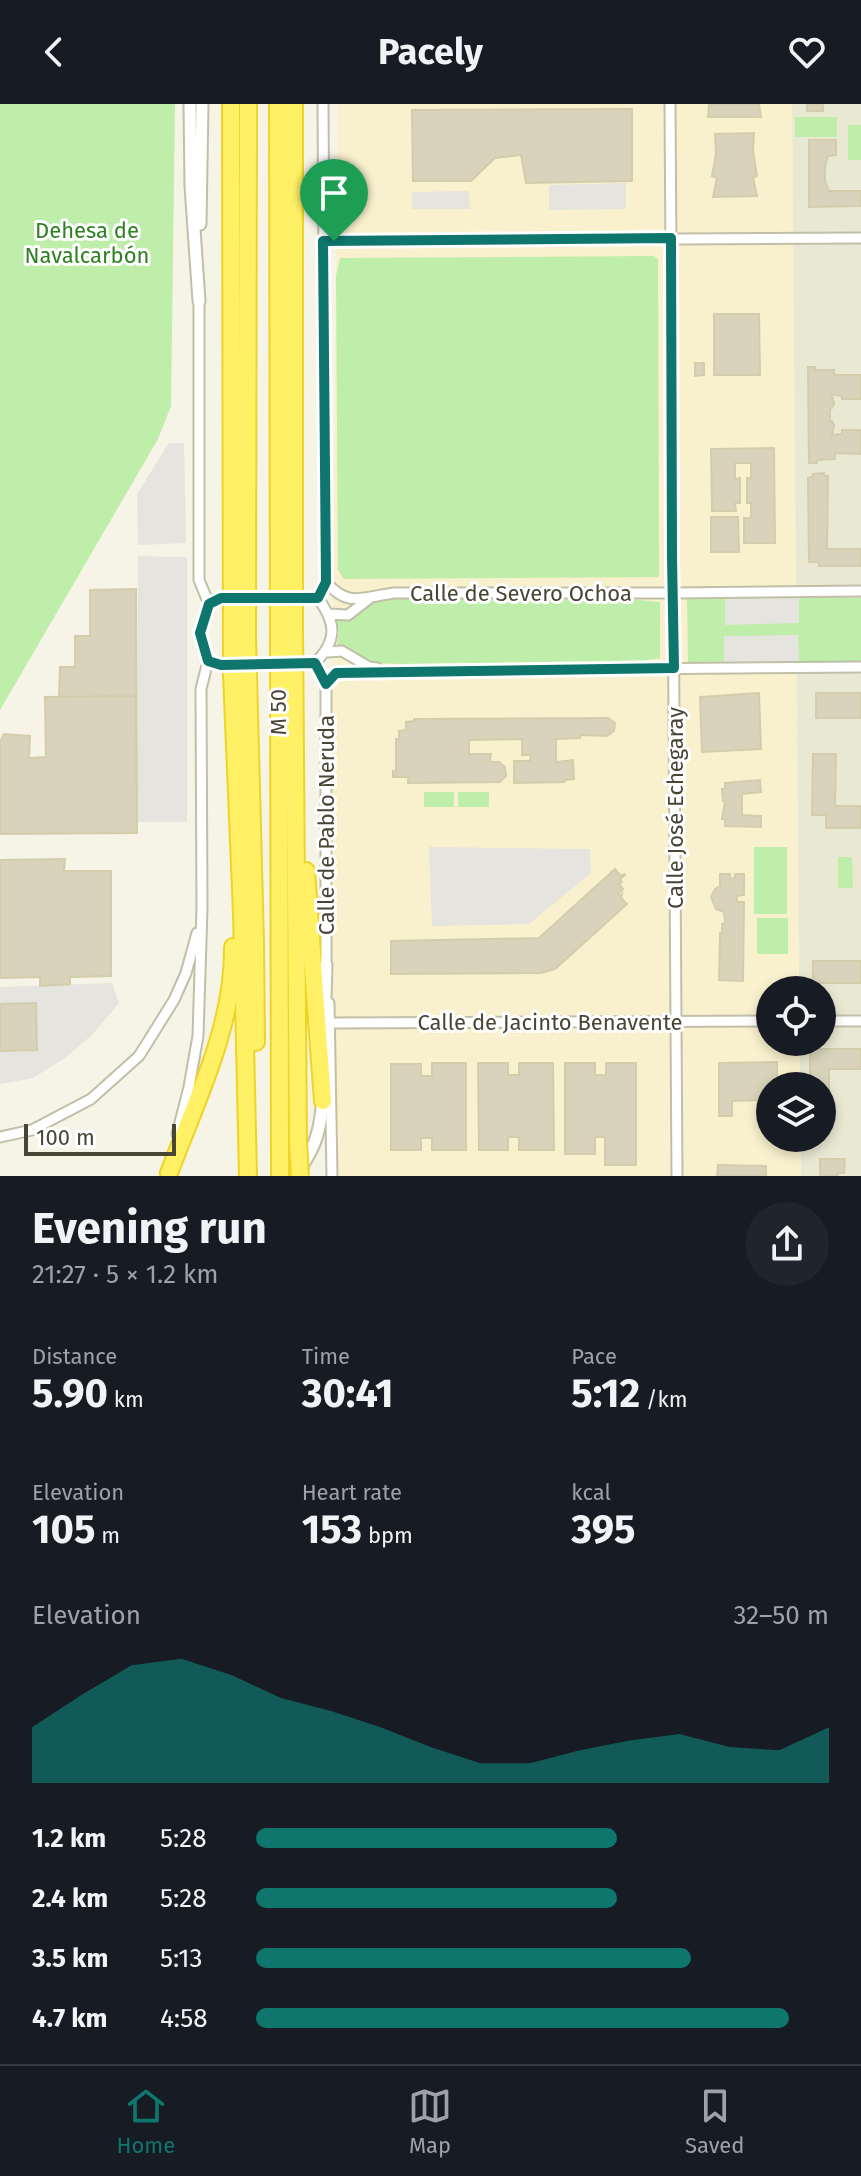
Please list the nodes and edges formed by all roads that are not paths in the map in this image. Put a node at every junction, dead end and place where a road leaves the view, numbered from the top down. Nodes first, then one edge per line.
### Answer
1 (190, 104) edge
2 (202, 104) edge
3 (222, 104) edge
4 (231, 104) edge
5 (248, 104) edge
6 (278, 104) edge
7 (294, 104) edge
8 (323, 104) edge
9 (670, 104) edge
10 (671, 238) junction
11 (861, 238) edge
12 (323, 241) junction
13 (230, 260) junction
14 (199, 301) junction
15 (326, 582) junction
16 (861, 591) edge
17 (673, 593) junction
18 (372, 596) junction
19 (318, 598) junction
20 (209, 604) junction
21 (329, 614) junction
22 (327, 652) junction
23 (208, 661) junction
24 (315, 663) junction
25 (861, 667) edge
26 (674, 668) junction
27 (396, 671) junction
28 (232, 674) junction
29 (326, 684) junction
30 (295, 723) junction
31 (202, 914) junction
32 (326, 965) junction
33 (756, 1021) edge
34 (836, 1021) edge
35 (861, 1021) edge
36 (676, 1022) junction
37 (331, 1023) junction
38 (323, 1101) junction
39 (0, 1137) edge
40 (168, 1174) edge
41 (248, 1176) edge
42 (256, 1176) edge
43 (280, 1176) edge
44 (293, 1176) edge
45 (300, 1176) edge
46 (332, 1176) edge
47 (677, 1176) edge

1 - 14 street
2 - 14 street
3 - 13 highway
4 - 13 highway
5 - 42 highway
6 - 43 highway, M 50
7 - 30 highway
8 - 12 street
9 - 10 street, Calle José Echegaray
10 - 11 street
10 - 12 street
10 - 17 street, Calle José Echegaray
12 - 15 street
13 - 28 highway
14 - 20 street
15 - 18 street, Calle de Severo Ochoa
15 - 19 street
16 - 17 street, Calle de Severo Ochoa
17 - 18 street, Calle de Severo Ochoa
17 - 26 street, Calle José Echegaray
18 - 21 street, Calle de Severo Ochoa
19 - 20 street, bridge
19 - 21 street
20 - 23 street
21 - 22 street
22 - 24 street
22 - 27 street
23 - 24 street, bridge
23 - 31 street
24 - 29 street, Calle de Pablo Neruda
25 - 26 street
26 - 27 street
26 - 36 street, Calle José Echegaray
27 - 29 street
28 - 40 highway
28 - 41 highway
29 - 32 street, Calle de Pablo Neruda
30 - 38 highway
30 - 45 highway, bridge
31 - 39 street
31 - 40 street
32 - 37 street, Calle de Pablo Neruda
32 - 38 street
33 - 36 street, Calle de Jacinto Benavente
34 - 35 street
36 - 37 street, Calle de Jacinto Benavente
36 - 47 street, Calle José Echegaray
37 - 46 street, Calle de Pablo Neruda
38 - 44 street

